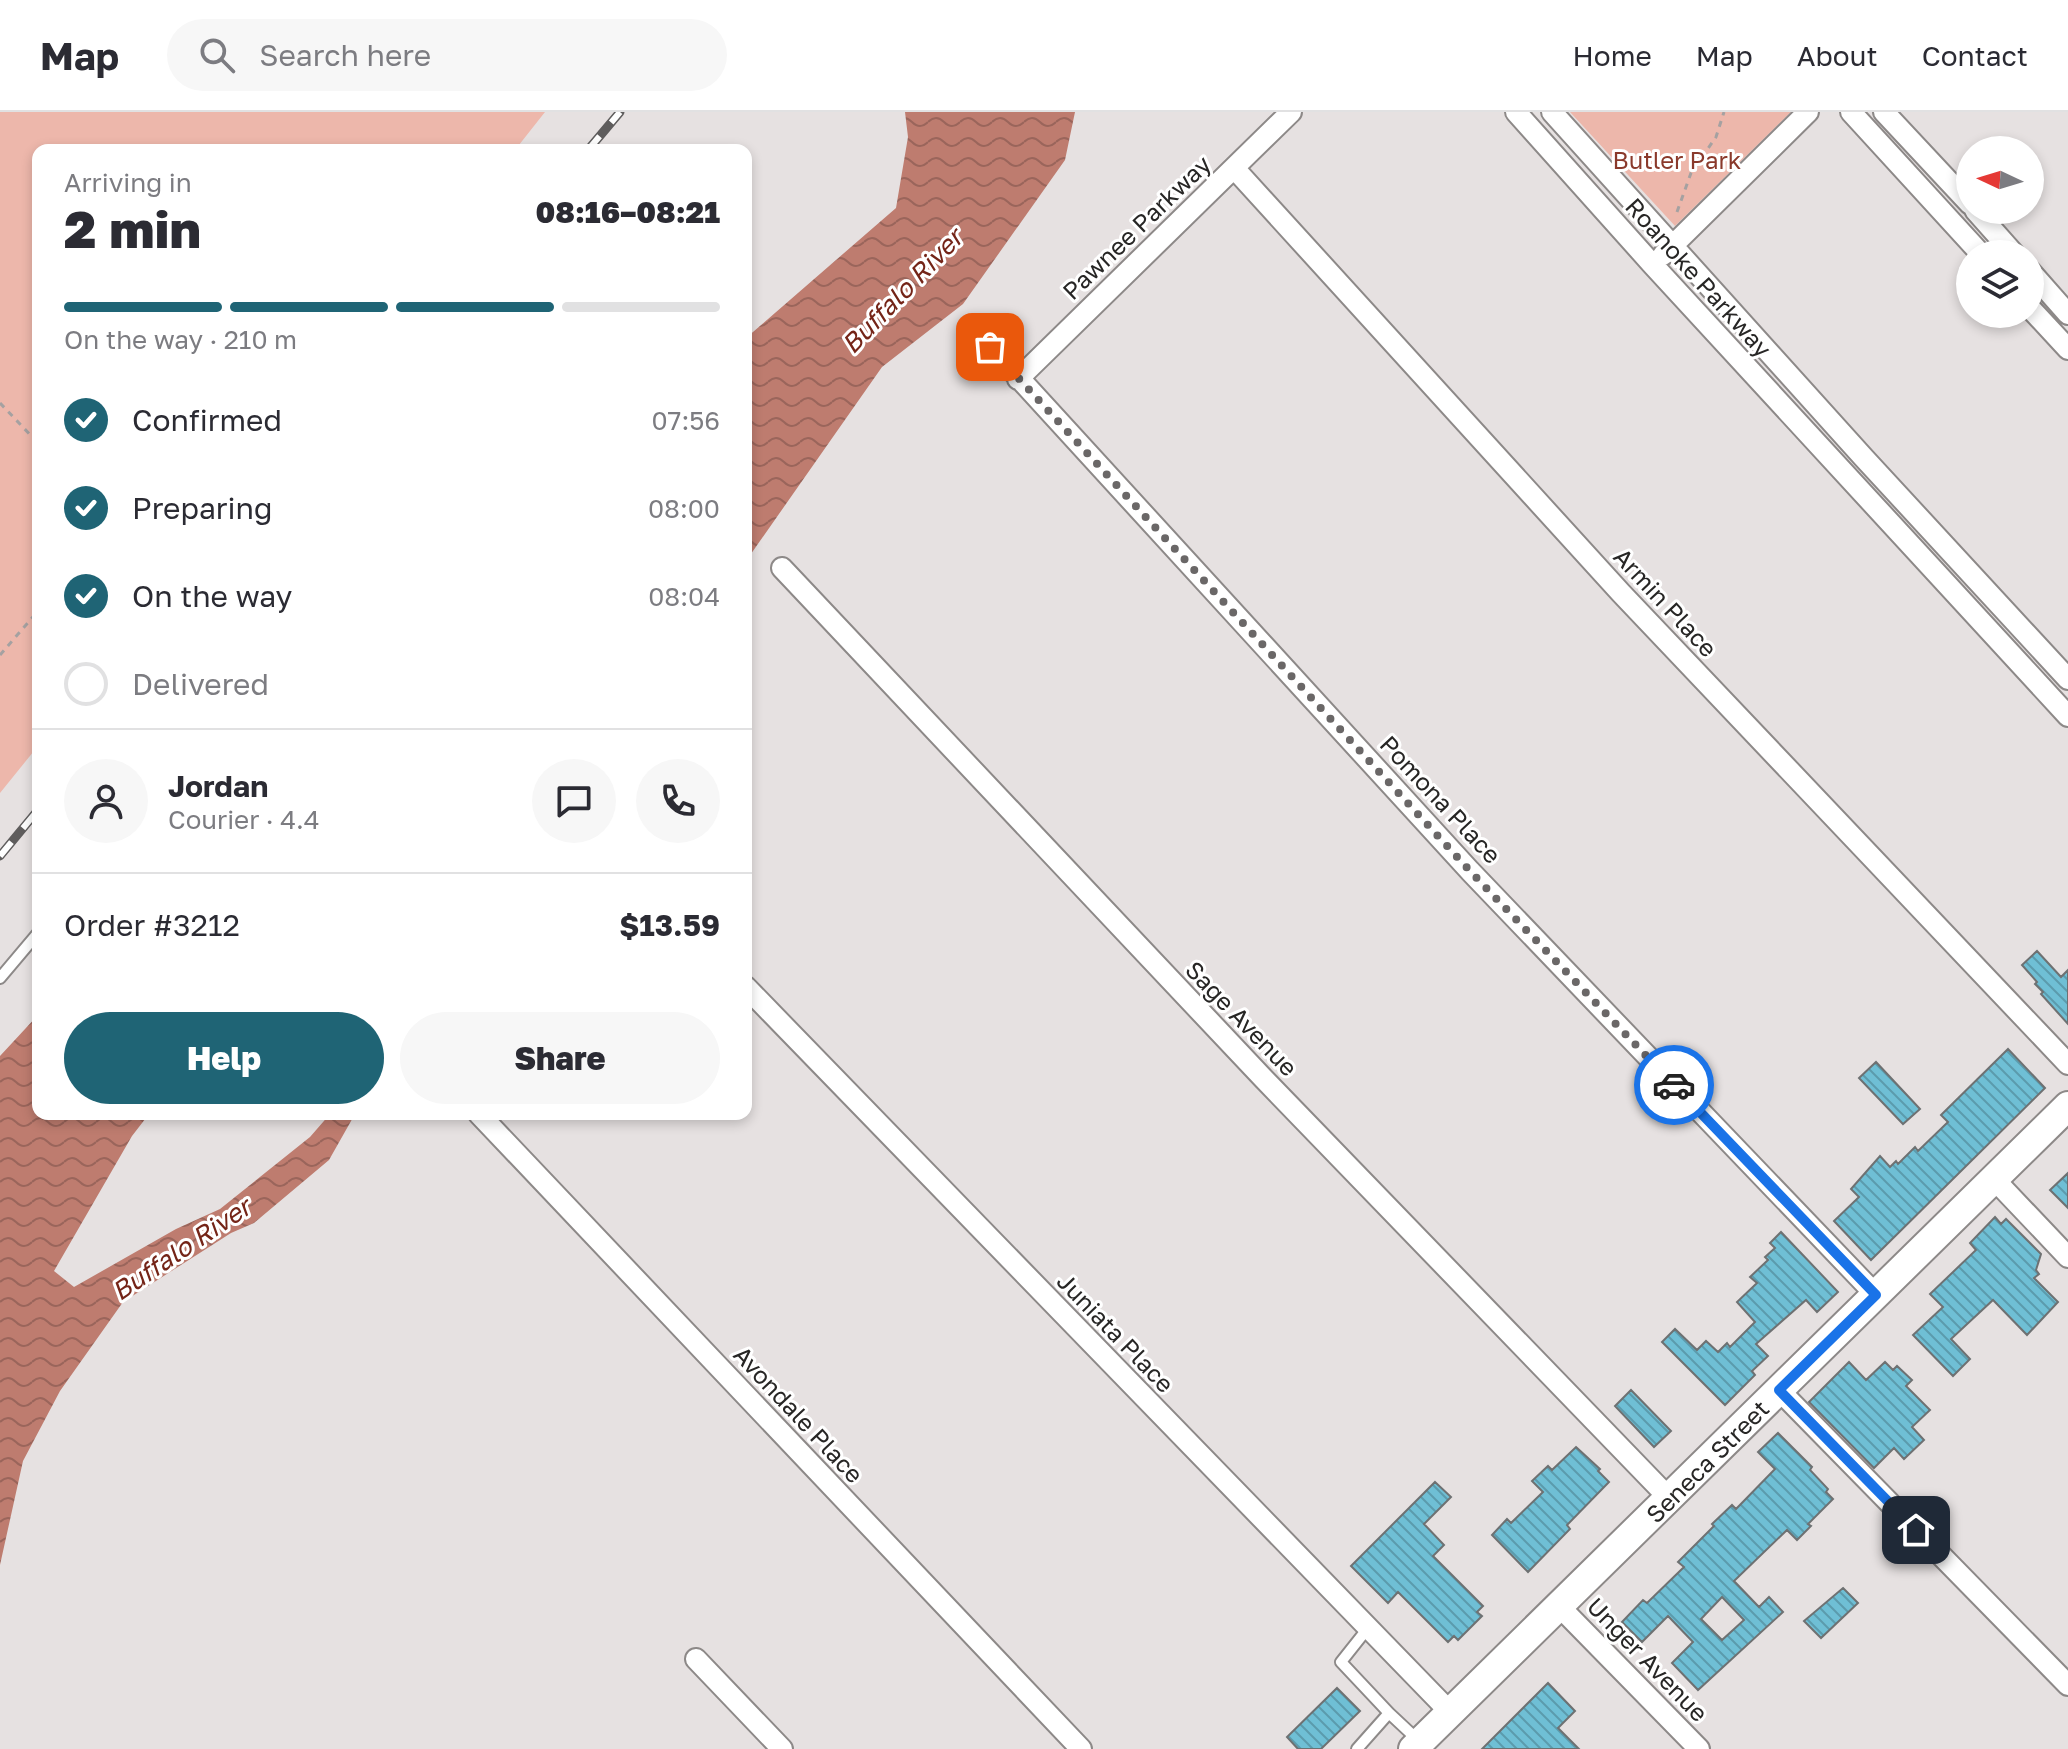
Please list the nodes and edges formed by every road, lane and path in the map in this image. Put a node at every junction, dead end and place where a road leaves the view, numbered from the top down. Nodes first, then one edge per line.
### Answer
1 (1291, 112) edge
2 (1516, 112) edge
3 (1552, 112) edge
4 (1724, 112) edge
5 (1808, 112) edge
6 (1851, 112) edge
7 (1884, 112) edge
8 (1234, 168) junction
9 (1956, 189) edge
10 (1987, 224) edge
11 (1687, 230) junction
12 (1968, 240) edge
13 (2002, 240) edge
14 (1672, 246) junction
15 (1652, 264) junction
16 (2044, 292) edge
17 (2068, 314) edge
18 (2044, 323) edge
19 (976, 331) dead end
20 (2068, 349) edge
21 (1018, 379) junction
22 (0, 403) edge
23 (32, 437) edge
24 (1864, 458) junction
25 (1846, 475) junction
26 (782, 568) dead end
27 (32, 618) edge
28 (2041, 650) junction
29 (0, 655) edge
30 (2021, 666) junction
31 (2068, 679) edge
32 (2068, 716) edge
33 (32, 940) edge
34 (0, 978) edge
35 (752, 993) edge
36 (2068, 1064) edge
37 (2068, 1106) edge
38 (485, 1120) edge
39 (1994, 1179) junction
40 (2068, 1257) edge
41 (1876, 1295) junction
42 (1779, 1390) junction
43 (1669, 1498) junction
44 (1559, 1606) junction
45 (1368, 1628) junction
46 (696, 1659) dead end
47 (2068, 1685) edge
48 (1450, 1712) junction
49 (1389, 1713) junction
50 (1416, 1746) edge
51 (782, 1749) edge
52 (1081, 1749) edge
53 (1357, 1749) edge
54 (1699, 1749) edge

1 - 8 street, Pawnee Parkway
2 - 15 street, Roanoke Parkway
3 - 14 street, Roanoke Parkway
4 - 11 path
5 - 11 street
6 - 12 street
7 - 9 street
8 - 21 street, Pawnee Parkway
8 - 36 street, Armin Place
10 - 13 street
11 - 14 street
14 - 15 street
14 - 24 street, Roanoke Parkway
15 - 25 street, Roanoke Parkway
16 - 17 street
18 - 20 street
19 - 21 street, Pomona Place
21 - 41 street, Pomona Place
22 - 23 path
24 - 25 street
24 - 28 street, Roanoke Parkway
25 - 30 street, Roanoke Parkway
26 - 43 street, Sage Avenue
27 - 29 path
28 - 30 street
28 - 31 street, Roanoke Parkway
30 - 32 street, Roanoke Parkway
33 - 34 lane
35 - 45 street, Juniata Place
37 - 39 main road, Seneca Street
38 - 52 street, Avondale Place
39 - 40 street
39 - 41 main road, Seneca Street
41 - 42 main road, Seneca Street
42 - 43 main road, Seneca Street
42 - 47 street
43 - 44 main road, Seneca Street
44 - 48 main road, Seneca Street
44 - 54 street, Unger Avenue
45 - 48 street, Juniata Place
45 - 49 lane
46 - 51 street
48 - 50 main road, Seneca Street
49 - 50 lane
49 - 53 lane

